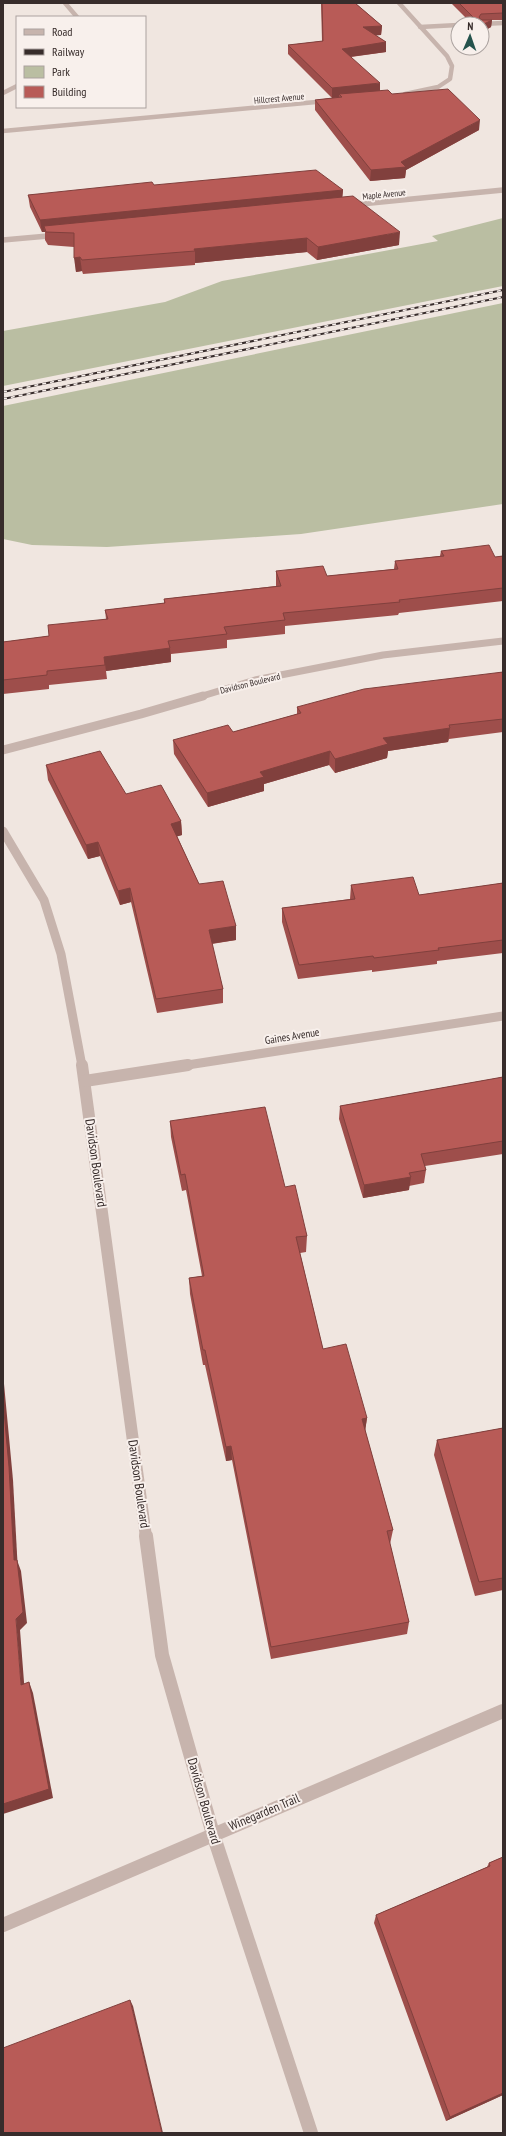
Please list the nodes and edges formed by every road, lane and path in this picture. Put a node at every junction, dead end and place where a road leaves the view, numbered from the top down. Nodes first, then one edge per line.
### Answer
1 (65, 3) edge
2 (400, 3) edge
3 (76, 16) edge
4 (503, 23) edge
5 (490, 24) edge
6 (450, 25) edge
7 (420, 27) junction
8 (16, 86) edge
9 (3, 93) edge
10 (397, 95) edge
11 (334, 101) edge
12 (3, 131) edge
13 (503, 190) edge
14 (341, 206) edge
15 (66, 234) edge
16 (3, 240) edge
17 (503, 641) edge
18 (3, 750) edge
19 (3, 831) edge
20 (503, 1016) edge
21 (85, 1081) junction
22 (503, 1711) edge
23 (213, 1834) junction
24 (3, 1925) edge
25 (311, 2133) edge

1 - 3 street
2 - 7 street
4 - 5 street
6 - 7 street
7 - 10 street
8 - 9 street
11 - 12 street, Hillcrest Avenue
13 - 14 street, Maple Avenue
15 - 16 street
17 - 18 street, Davidson Boulevard
19 - 21 street, Davidson Boulevard
20 - 21 street, Gaines Avenue
21 - 23 street, Davidson Boulevard
22 - 23 street, Winegarden Trail
23 - 24 street, Winegarden Trail
23 - 25 street, Davidson Boulevard

